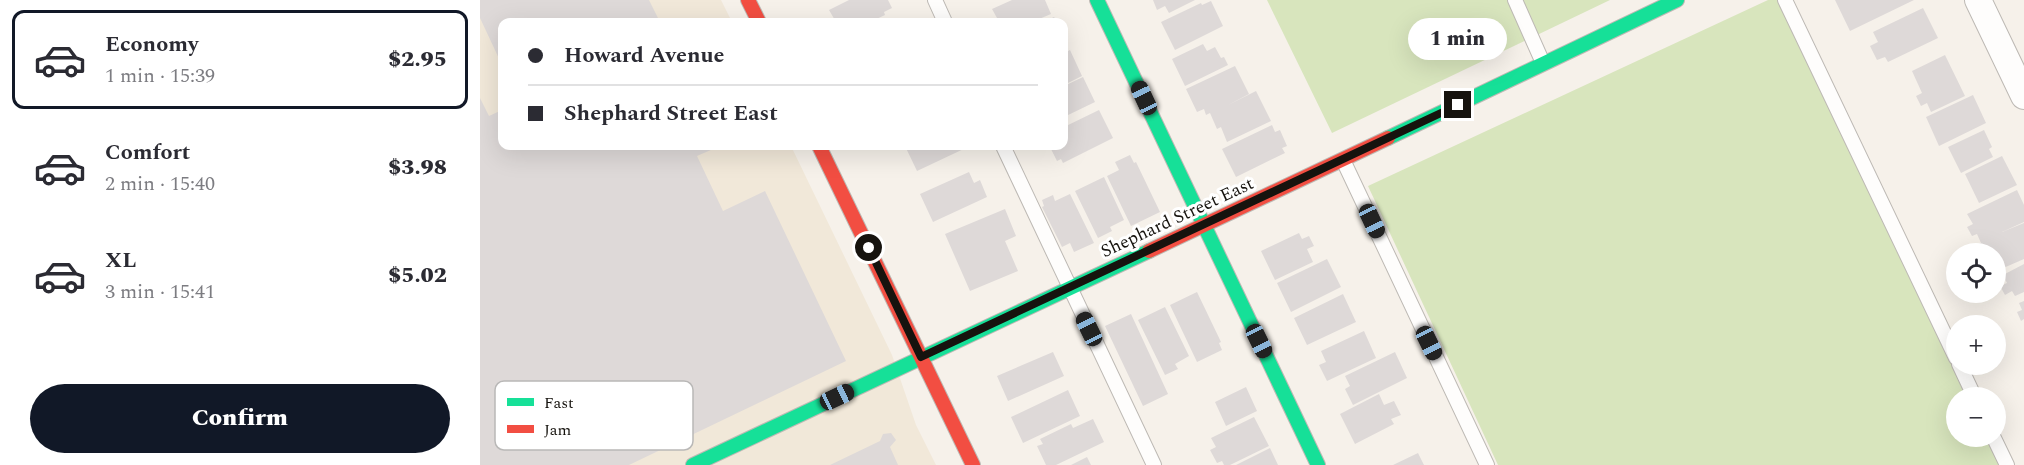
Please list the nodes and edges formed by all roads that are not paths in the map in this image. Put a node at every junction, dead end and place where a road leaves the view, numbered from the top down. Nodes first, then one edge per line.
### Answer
1 (748, 0) edge
2 (935, 0) edge
3 (1097, 0) edge
4 (1515, 0) edge
5 (1677, 0) edge
6 (1785, 0) edge
7 (1978, 0) edge
8 (757, 18) edge
9 (943, 18) edge
10 (1543, 63) junction
11 (2024, 96) edge
12 (821, 150) edge
13 (1005, 150) edge
14 (1343, 160) junction
15 (1203, 224) junction
16 (1070, 288) junction
17 (1946, 337) edge
18 (921, 357) junction
19 (1998, 447) edge
20 (693, 465) edge
21 (973, 465) edge
22 (1154, 465) edge
23 (1318, 465) edge
24 (1487, 465) edge
25 (2007, 465) edge

1 - 8 street
2 - 9 lane
3 - 15 street
4 - 10 lane
5 - 10 street, Shephard Street East
6 - 17 lane
7 - 11 street
10 - 14 street, Shephard Street East
12 - 18 street
13 - 16 lane
14 - 15 street, Shephard Street East
14 - 24 lane
15 - 16 street, Shephard Street East
15 - 23 street
16 - 18 street, Shephard Street East
16 - 22 lane
18 - 20 street, Shephard Street East
18 - 21 street
19 - 25 lane

